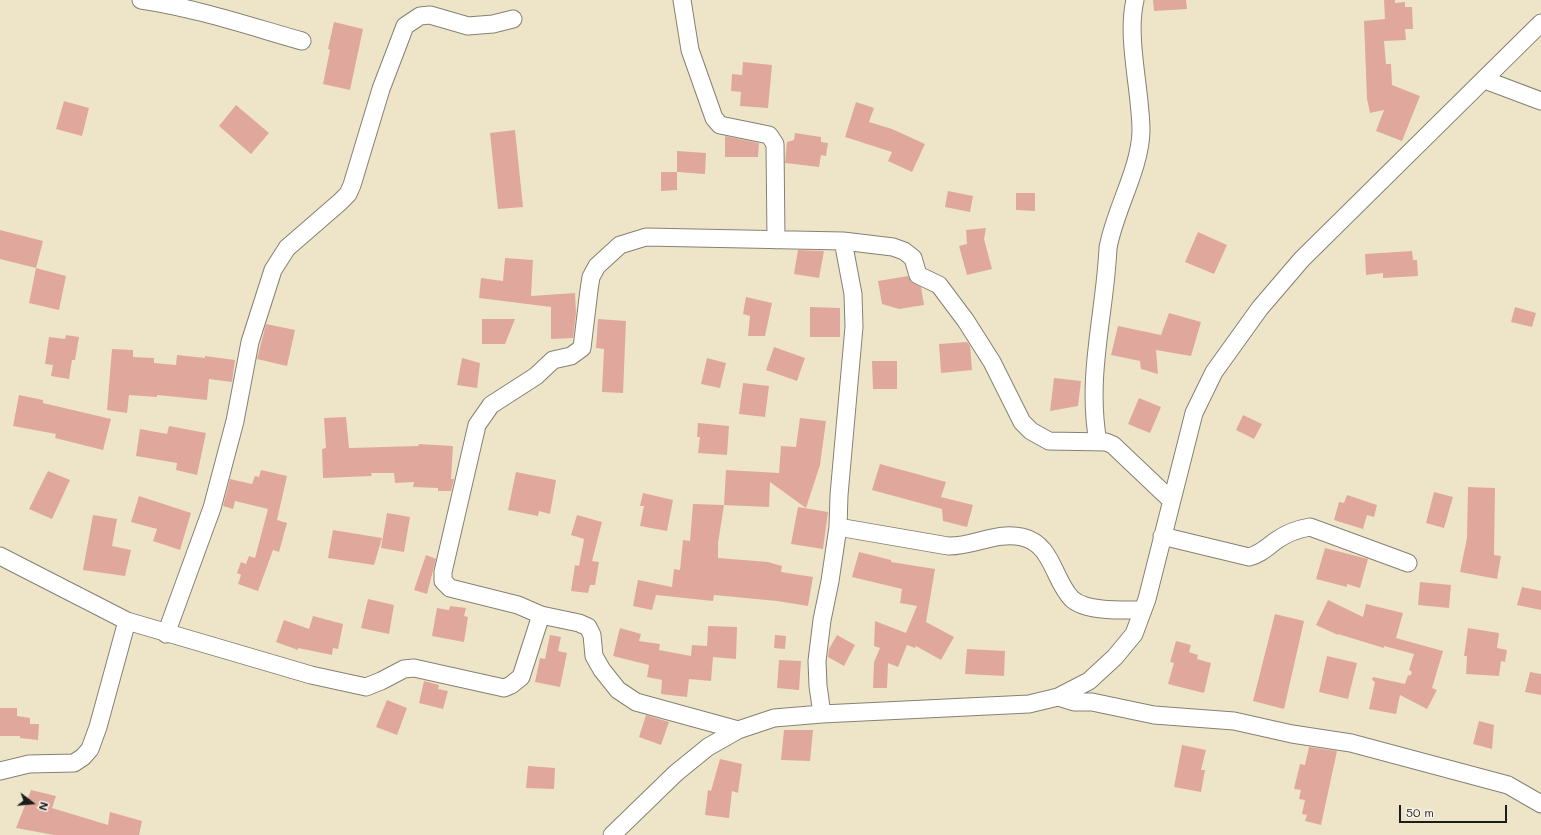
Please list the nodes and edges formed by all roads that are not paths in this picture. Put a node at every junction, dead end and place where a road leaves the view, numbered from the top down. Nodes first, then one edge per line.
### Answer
1 (141, 0) edge
2 (682, 0) edge
3 (1135, 0) edge
4 (513, 19) dead end
5 (1541, 23) edge
6 (302, 41) dead end
7 (1485, 80) junction
8 (1541, 101) edge
9 (776, 240) junction
10 (843, 241) junction
11 (1098, 442) junction
12 (1171, 500) junction
13 (838, 527) junction
14 (1162, 536) junction
15 (0, 556) edge
16 (1408, 563) dead end
17 (1143, 610) junction
18 (541, 616) junction
19 (127, 621) junction
20 (166, 634) junction
21 (1058, 697) junction
22 (822, 714) junction
23 (738, 730) junction
24 (0, 771) edge
25 (1541, 804) edge
26 (612, 835) edge

1 - 6 street
2 - 9 street
3 - 11 street
4 - 20 street
5 - 7 street
7 - 8 street
7 - 12 street
9 - 10 street
9 - 18 street
10 - 11 street
10 - 13 street
11 - 12 street
12 - 14 street
13 - 17 street
13 - 22 street
14 - 16 street
14 - 17 street
15 - 19 street
17 - 21 street
18 - 20 street
18 - 23 street
19 - 20 street
19 - 24 street
21 - 22 street
21 - 25 street
22 - 23 street
23 - 26 street

